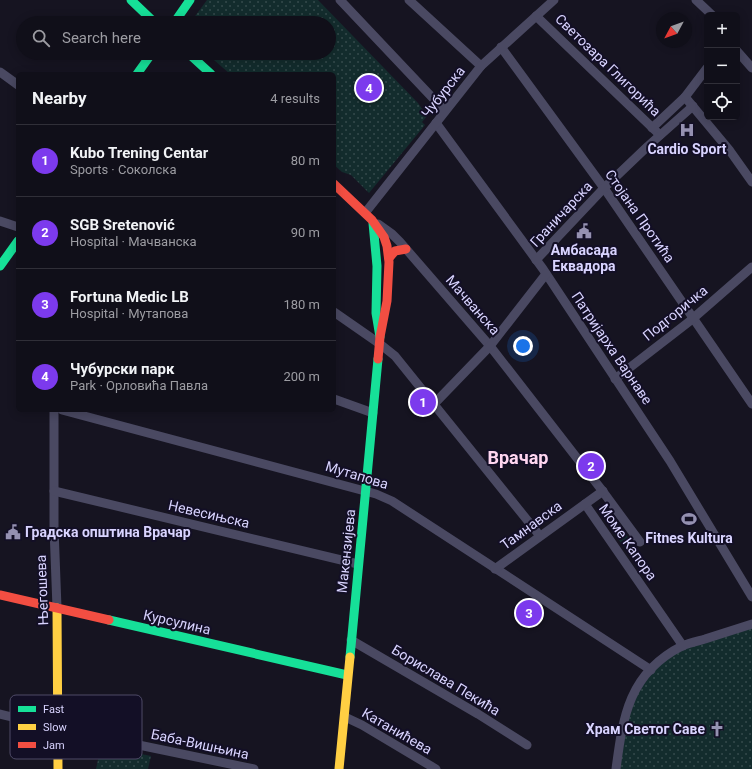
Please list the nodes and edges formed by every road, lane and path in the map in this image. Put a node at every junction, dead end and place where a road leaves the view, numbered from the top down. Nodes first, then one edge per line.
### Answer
1 (131, 0) edge
2 (190, 0) edge
3 (340, 0) edge
4 (409, 0) edge
5 (696, 0) edge
6 (548, 2) edge
7 (709, 12) edge
8 (148, 16) edge
9 (179, 16) edge
10 (536, 16) junction
11 (501, 47) junction
12 (740, 54) edge
13 (147, 60) edge
14 (196, 60) edge
15 (481, 66) junction
16 (752, 68) edge
17 (0, 72) edge
18 (138, 72) edge
19 (209, 72) edge
20 (704, 72) edge
21 (16, 84) edge
22 (685, 97) junction
23 (693, 106) junction
24 (445, 111) junction
25 (436, 123) junction
26 (652, 128) junction
27 (660, 135) junction
28 (752, 182) edge
29 (336, 186) edge
30 (604, 188) junction
31 (366, 213) junction
32 (0, 221) edge
33 (373, 221) junction
34 (16, 226) edge
35 (16, 244) edge
36 (406, 249) junction
37 (389, 258) junction
38 (536, 260) junction
39 (0, 266) edge
40 (752, 267) edge
41 (546, 274) junction
42 (336, 313) edge
43 (693, 318) junction
44 (380, 340) junction
45 (490, 346) junction
46 (615, 379) junction
47 (336, 400) edge
48 (434, 404) junction
49 (752, 404) edge
50 (54, 412) edge
51 (70, 412) edge
52 (373, 413) junction
53 (366, 490) junction
54 (54, 491) junction
55 (603, 491) junction
56 (585, 504) junction
57 (540, 536) junction
58 (640, 542) dead end
59 (358, 564) junction
60 (495, 569) junction
61 (0, 595) edge
62 (752, 597) edge
63 (57, 608) junction
64 (752, 624) edge
65 (351, 640) junction
66 (684, 646) junction
67 (651, 670) junction
68 (347, 675) junction
69 (57, 695) edge
70 (0, 714) edge
71 (10, 716) edge
72 (345, 717) junction
73 (527, 745) dead end
74 (142, 746) edge
75 (58, 759) edge
76 (58, 769) edge
77 (254, 769) edge
78 (339, 769) edge
79 (436, 769) edge
80 (616, 769) edge

1 - 8 main road
2 - 9 main road
3 - 24 street
4 - 15 street
5 - 7 street
6 - 10 street, Чубурска
10 - 11 street, Чубурска
10 - 26 street, Светозара Глигорића
11 - 15 street, Чубурска
11 - 30 street, Стојана Протића
12 - 16 street
13 - 18 main road
14 - 19 main road
15 - 24 street, Чубурска
17 - 21 street
20 - 22 street
22 - 23 street
22 - 26 street
23 - 27 street, Граничарска
23 - 28 street
24 - 25 street, Чубурска
25 - 31 street, Чубурска
25 - 38 street, Патријарха Варнаве
26 - 27 street, Светозара Глигорића
27 - 30 street, Граничарска
29 - 31 main road, Макензијева
30 - 38 street, Граничарска
30 - 43 street, Стојана Протића
31 - 33 main road, Макензијева
32 - 34 street
33 - 36 street, Мачванска
33 - 37 main road, Макензијева
33 - 44 main road, Макензијева
35 - 39 main road
36 - 37 main road
36 - 45 street, Мачванска
37 - 44 main road, Макензијева
38 - 41 street, Патријарха Варнаве
40 - 43 street, Подгоричка
41 - 45 street
41 - 46 street, Патријарха Варнаве
42 - 44 street
43 - 46 street, Подгоричка
43 - 49 street, Стојана Протића
44 - 48 street
44 - 52 main road, Макензијева
45 - 48 street
45 - 55 street, Мачванска
46 - 62 street, Патријарха Варнаве
47 - 52 street
48 - 57 street
50 - 54 street, Његошева
51 - 53 street, Мутапова
52 - 53 main road, Макензијева
53 - 59 main road, Макензијева
53 - 60 street, Мутапова
54 - 59 street, Невесињска
54 - 63 street, Његошева
55 - 56 street, Моме Капора
55 - 58 street, Моме Капора
56 - 57 street, Тамнавска
56 - 66 street, Моме Капора
57 - 60 street, Тамнавска
59 - 65 main road, Макензијева
60 - 67 street, Мутапова
61 - 63 main road, Курсулина
63 - 68 main road, Курсулина
63 - 69 main road, Његошева
64 - 66 street
65 - 68 main road, Макензијева
65 - 73 street, Борислава Пекића
66 - 67 street
67 - 80 street
68 - 72 main road, Макензијева
70 - 71 street, Баба-Вишњина
72 - 78 main road, Макензијева
72 - 79 street, Катанићева
74 - 77 street, Баба-Вишњина
75 - 76 main road, Његошева

